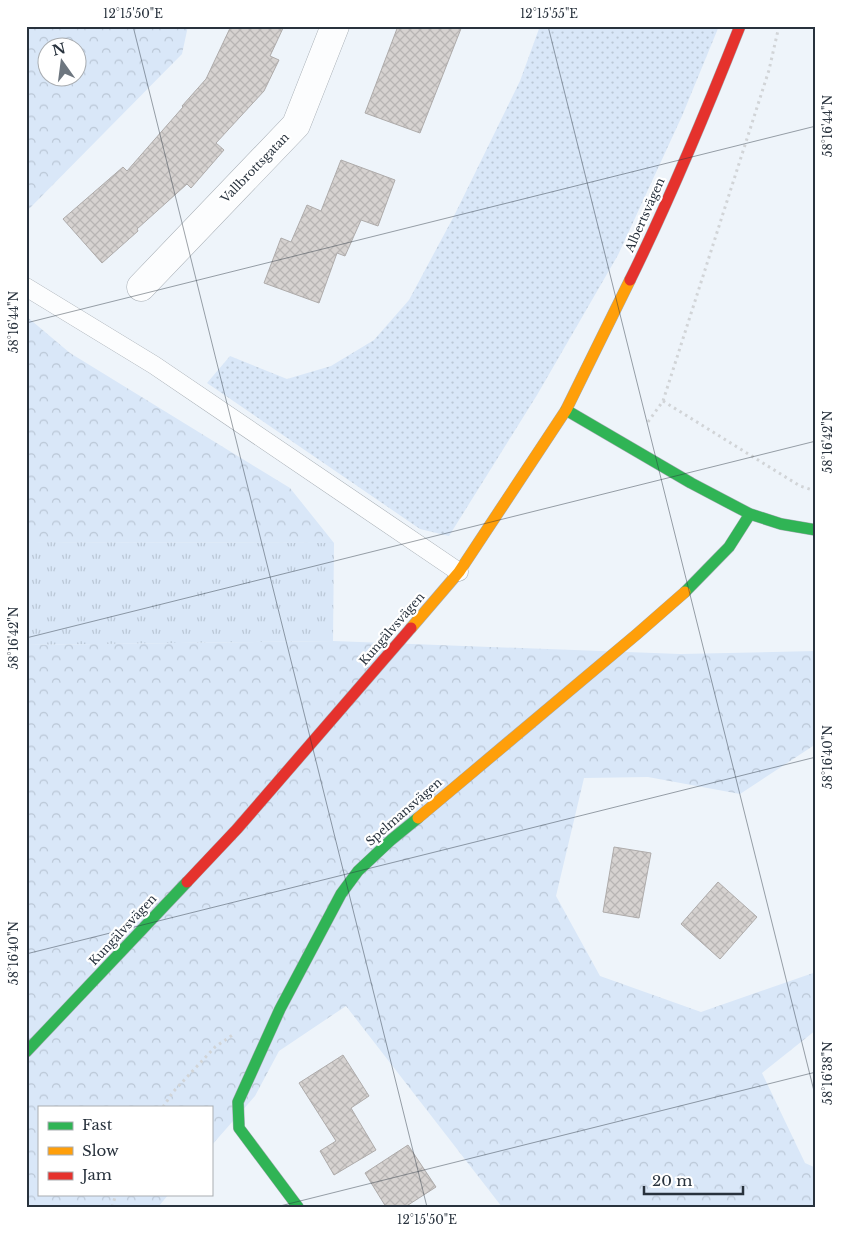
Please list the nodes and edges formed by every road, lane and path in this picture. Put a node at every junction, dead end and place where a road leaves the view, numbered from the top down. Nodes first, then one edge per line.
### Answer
1 (334, 26) edge
2 (740, 26) edge
3 (779, 26) edge
4 (26, 287) edge
5 (142, 287) dead end
6 (663, 401) junction
7 (566, 410) junction
8 (632, 448) junction
9 (816, 491) edge
10 (750, 514) junction
11 (816, 530) edge
12 (460, 572) junction
13 (239, 1030) dead end
14 (26, 1052) edge
15 (165, 1106) edge
16 (298, 1207) edge

1 - 5 street, Vallbrottsgatan
2 - 7 street, Albertsvägen
3 - 6 path
4 - 12 lane
6 - 8 path
6 - 9 path
7 - 8 street
7 - 12 street, Kungälvsvägen
8 - 10 street
10 - 11 street
10 - 16 street, Spelmansvägen
12 - 14 street, Kungälvsvägen
13 - 15 path

